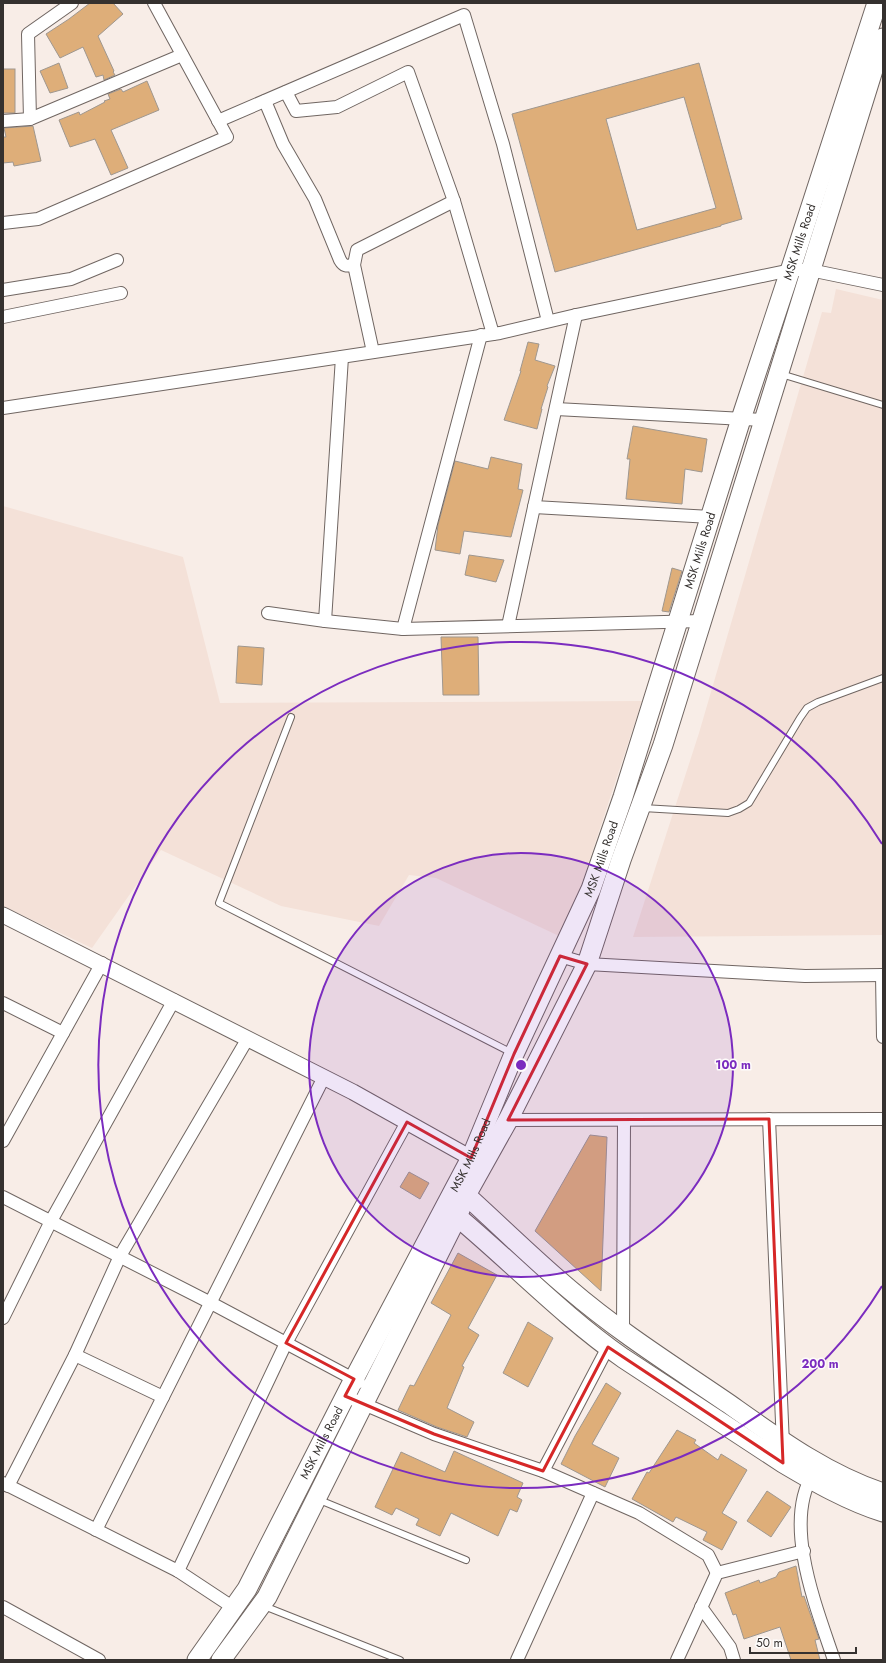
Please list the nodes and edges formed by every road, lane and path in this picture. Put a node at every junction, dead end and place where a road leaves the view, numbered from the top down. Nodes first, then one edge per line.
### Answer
1 (72, 3) edge
2 (154, 3) edge
3 (877, 3) edge
4 (883, 38) edge
5 (182, 54) junction
6 (286, 92) junction
7 (264, 101) junction
8 (30, 119) junction
9 (3, 121) edge
10 (218, 121) junction
11 (454, 201) junction
12 (3, 223) edge
13 (117, 260) dead end
14 (354, 265) junction
15 (791, 270) junction
16 (810, 270) junction
17 (883, 285) edge
18 (3, 290) edge
19 (121, 293) dead end
20 (576, 315) junction
21 (3, 317) edge
22 (548, 321) junction
23 (487, 334) junction
24 (373, 352) junction
25 (342, 357) junction
26 (778, 373) junction
27 (883, 404) edge
28 (3, 408) edge
29 (556, 409) junction
30 (741, 419) junction
31 (763, 420) junction
32 (534, 507) junction
33 (711, 517) junction
34 (268, 613) dead end
35 (325, 621) junction
36 (678, 621) junction
37 (701, 621) junction
38 (508, 626) junction
39 (403, 629) junction
40 (883, 678) edge
41 (291, 717) dead end
42 (640, 808) junction
43 (3, 914) edge
44 (560, 956) junction
45 (102, 963) junction
46 (586, 964) junction
47 (882, 975) edge
48 (174, 1000) junction
49 (3, 1003) edge
50 (63, 1033) junction
51 (883, 1037) edge
52 (248, 1038) junction
53 (514, 1054) junction
54 (324, 1077) junction
55 (769, 1119) junction
56 (883, 1119) edge
57 (508, 1120) junction
58 (8, 1121) edge
59 (624, 1121) junction
60 (407, 1122) junction
61 (3, 1141) edge
62 (478, 1160) junction
63 (461, 1191) junction
64 (3, 1197) edge
65 (451, 1212) junction
66 (51, 1221) junction
67 (120, 1256) junction
68 (211, 1303) junction
69 (3, 1318) edge
70 (623, 1332) junction
71 (286, 1343) junction
72 (608, 1347) junction
73 (75, 1355) junction
74 (354, 1380) junction
75 (345, 1396) junction
76 (367, 1396) junction
77 (163, 1397) junction
78 (783, 1442) junction
79 (783, 1463) junction
80 (815, 1471) junction
81 (543, 1472) junction
82 (5, 1484) edge
83 (593, 1493) junction
84 (883, 1493) edge
85 (316, 1499) junction
86 (883, 1512) edge
87 (96, 1530) junction
88 (804, 1551) junction
89 (466, 1560) dead end
90 (178, 1571) junction
91 (717, 1573) junction
92 (261, 1605) junction
93 (3, 1607) edge
94 (701, 1607) junction
95 (234, 1608) junction
96 (99, 1660) edge
97 (197, 1660) edge
98 (221, 1660) edge
99 (400, 1660) edge
100 (517, 1660) edge
101 (677, 1660) edge
102 (734, 1660) edge
103 (834, 1660) edge

1 - 8 street
2 - 5 street
3 - 15 main road, MSK Mills Road
4 - 16 main road, MSK Mills Road
5 - 8 street
5 - 10 street
6 - 7 street
6 - 11 street
6 - 22 street
7 - 10 street
7 - 14 street
8 - 9 street
10 - 12 street
11 - 14 street
11 - 23 street
13 - 18 street
14 - 24 street
15 - 16 street
15 - 20 street
15 - 30 main road, MSK Mills Road
16 - 17 street
16 - 26 main road, MSK Mills Road
19 - 21 street
20 - 22 street
20 - 29 street
22 - 23 street
23 - 24 street
23 - 39 street
24 - 25 street
25 - 28 street
25 - 35 street
26 - 27 lane
26 - 31 main road, MSK Mills Road
29 - 30 street
29 - 32 street
30 - 31 street
30 - 33 main road, MSK Mills Road
31 - 37 main road, MSK Mills Road
32 - 33 street
32 - 38 street
33 - 36 main road, MSK Mills Road
34 - 35 street
35 - 39 street
36 - 37 street
36 - 38 street
36 - 44 main road, MSK Mills Road
37 - 42 main road, MSK Mills Road
38 - 39 street
40 - 42 lane
41 - 53 lane
42 - 46 main road, MSK Mills Road
43 - 45 street
44 - 46 street
44 - 53 main road, MSK Mills Road
45 - 48 street
45 - 50 street
46 - 47 street
46 - 57 main road, MSK Mills Road
47 - 51 street
48 - 52 street
48 - 66 street
49 - 50 street
50 - 58 street
52 - 54 street
52 - 67 street
53 - 62 main road, MSK Mills Road
54 - 60 street
54 - 68 street
55 - 56 street
55 - 59 street
55 - 78 street
57 - 59 street
57 - 62 main road, MSK Mills Road
58 - 61 street
59 - 70 street
60 - 62 street
60 - 71 street
62 - 63 main road, MSK Mills Road
63 - 65 main road, MSK Mills Road
63 - 70 main road
64 - 66 street
65 - 72 main road
65 - 74 main road, MSK Mills Road
65 - 76 main road, MSK Mills Road
66 - 67 street
66 - 69 street
67 - 68 street
67 - 73 street
68 - 71 street
68 - 77 street
70 - 78 main road
71 - 74 street
71 - 90 street
72 - 79 main road
72 - 81 street
73 - 77 street
73 - 82 street
74 - 75 main road, MSK Mills Road
74 - 76 street
75 - 76 street
75 - 95 main road, MSK Mills Road
76 - 81 street
76 - 85 main road, MSK Mills Road
77 - 87 street
78 - 79 street
78 - 80 main road
79 - 80 main road
80 - 84 main road
80 - 86 main road
80 - 88 street
81 - 83 street
82 - 87 street
83 - 91 street
83 - 100 street
85 - 89 lane
85 - 92 main road, MSK Mills Road
87 - 90 street
88 - 91 street
88 - 103 street
90 - 95 street
91 - 94 street
92 - 98 main road, MSK Mills Road
92 - 99 lane
93 - 96 street
94 - 101 street
94 - 102 street
95 - 97 main road, MSK Mills Road

